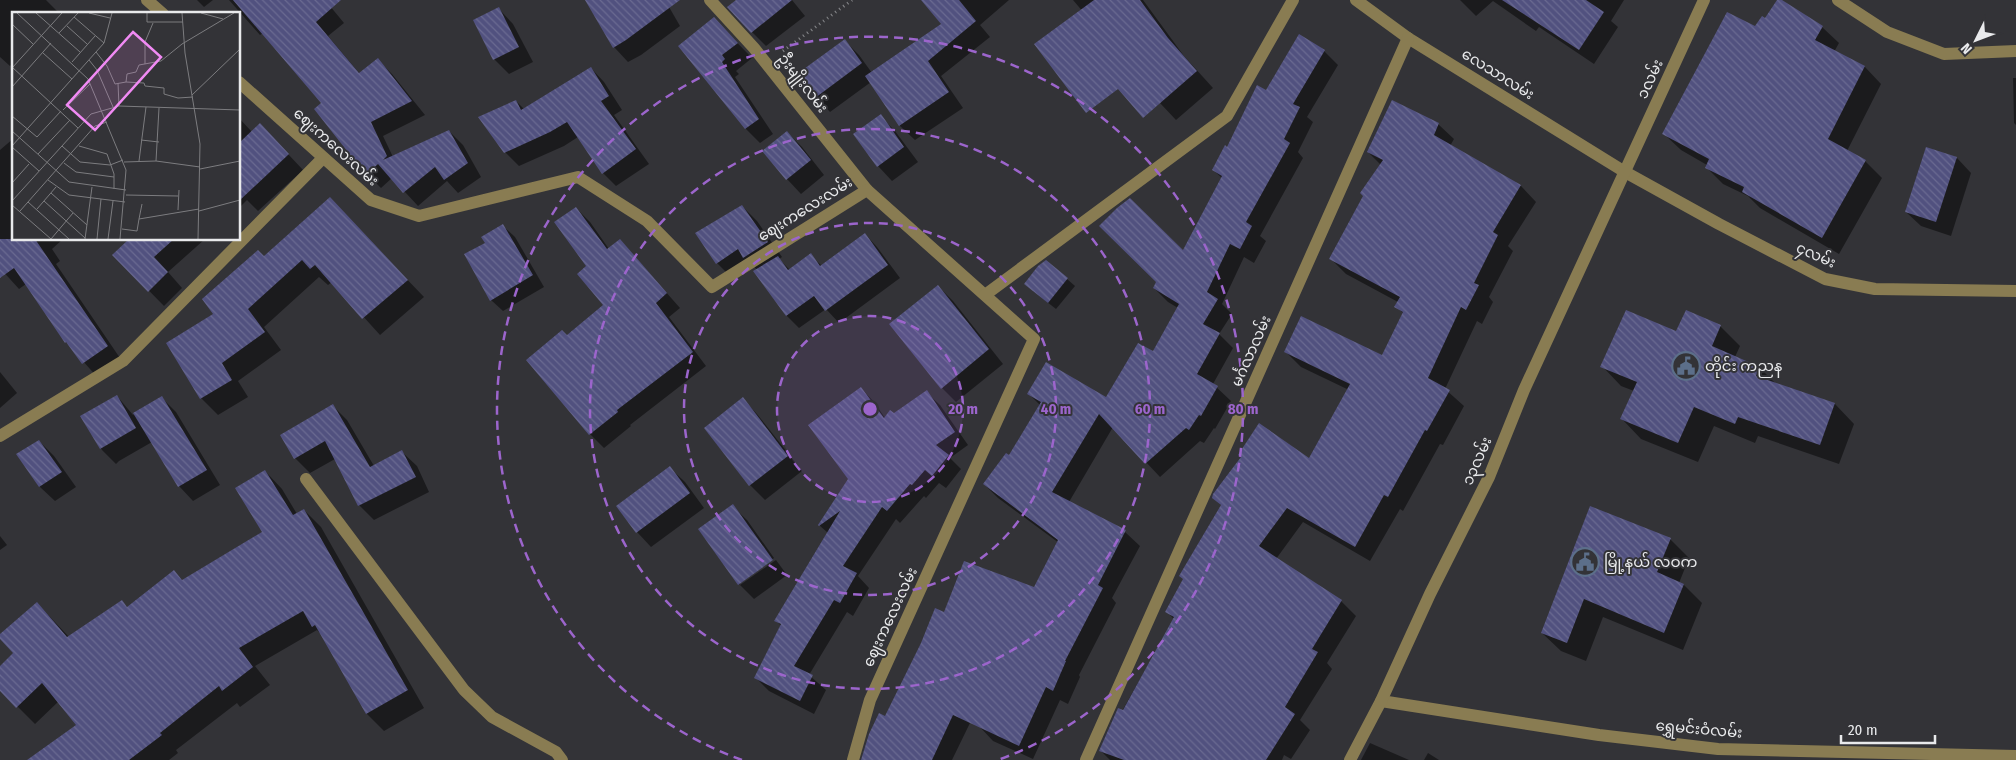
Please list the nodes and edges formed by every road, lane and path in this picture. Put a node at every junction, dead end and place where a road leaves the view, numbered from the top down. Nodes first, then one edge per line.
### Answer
1 (147, 0) edge
2 (710, 0) edge
3 (852, 0) edge
4 (1293, 0) edge
5 (1356, 0) edge
6 (1704, 0) edge
7 (1838, 0) edge
8 (161, 12) edge
9 (1408, 38) junction
10 (2016, 51) edge
11 (767, 64) junction
12 (240, 83) edge
13 (324, 158) junction
14 (1625, 172) junction
15 (867, 190) junction
16 (2016, 291) edge
17 (985, 296) junction
18 (0, 436) edge
19 (306, 479) dead end
20 (1381, 701) junction
21 (2016, 756) edge
22 (562, 760) edge
23 (853, 760) edge
24 (1086, 760) edge
25 (1350, 760) edge

1 - 8 street
2 - 11 street, ဦးမျိုးလမ်း
3 - 11 path
4 - 17 street
5 - 9 street, လေသာလမ်း
6 - 14 street, ၁လမ်း
7 - 10 street
9 - 14 street, လေသာလမ်း
9 - 24 street, မင်္ဂလာလမ်း
11 - 15 street, ဦးမျိုးလမ်း
12 - 13 street, ဈေးကလေးလမ်း
13 - 15 street, ဈေးကလေးလမ်း
13 - 18 street
14 - 16 street, ၄လမ်း
14 - 20 street, ၁၃လမ်း
15 - 17 street, ဈေးကလေးလမ်း
17 - 23 street, ဈေးကလေးလမ်း
19 - 22 street
20 - 21 street, ရွှေမင်းဝံလမ်း
20 - 25 street, ၁၃လမ်း

